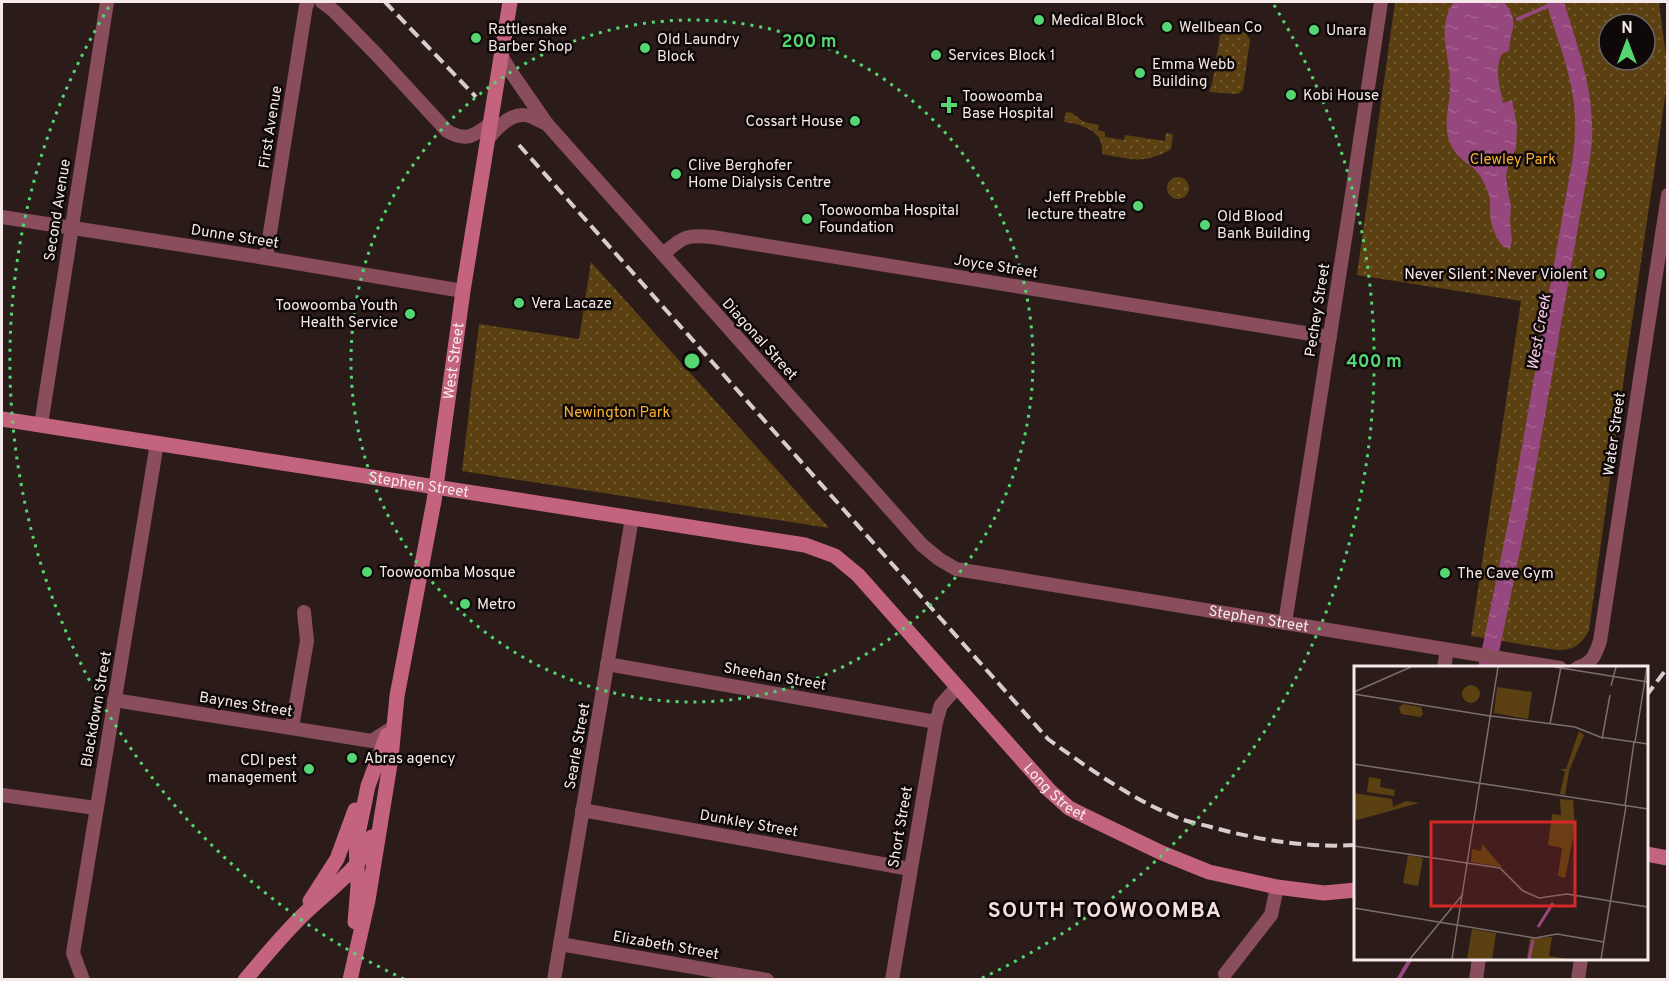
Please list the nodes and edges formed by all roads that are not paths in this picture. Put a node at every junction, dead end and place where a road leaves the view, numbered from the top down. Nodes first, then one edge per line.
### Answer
1 (107, 2) edge
2 (308, 2) edge
3 (322, 2) edge
4 (510, 2) edge
5 (1380, 2) edge
6 (502, 57) junction
7 (547, 124) junction
8 (489, 132) junction
9 (1668, 195) edge
10 (2, 217) edge
11 (71, 228) junction
12 (663, 255) junction
13 (266, 258) junction
14 (463, 291) junction
15 (1330, 337) junction
16 (2, 419) edge
17 (41, 424) junction
18 (157, 443) junction
19 (436, 487) junction
20 (632, 518) junction
21 (835, 556) joint
22 (956, 568) joint
23 (304, 612) dead end
24 (1285, 623) junction
25 (1447, 650) junction
26 (608, 664) junction
27 (1444, 666) edge
28 (1548, 666) edge
29 (1582, 666) edge
30 (957, 687) junction
31 (114, 700) junction
32 (936, 722) junction
33 (392, 725) junction
34 (292, 727) junction
35 (372, 741) junction
36 (391, 758) junction
37 (376, 764) junction
38 (368, 786) junction
39 (2, 795) edge
40 (96, 808) junction
41 (582, 810) junction
42 (1648, 854) edge
43 (1668, 858) edge
44 (357, 863) junction
45 (910, 869) junction
46 (1277, 887) junction
47 (1354, 890) edge
48 (299, 918) junction
49 (561, 944) junction
50 (1479, 960) edge
51 (1581, 960) edge
52 (353, 961) junction
53 (1225, 974) dead end
54 (83, 980) edge
55 (245, 980) edge
56 (350, 980) edge
57 (554, 980) edge
58 (767, 980) edge
59 (892, 980) edge
60 (1476, 980) edge
61 (1578, 980) edge

1 - 11 street, Second Avenue
2 - 13 street, First Avenue
3 - 8 street
4 - 6 main road, West Street
5 - 15 street, Pechey Street
6 - 7 street, Diagonal Street
6 - 8 main road, West Street
7 - 8 street
7 - 12 street, Diagonal Street
8 - 14 main road, West Street
9 - 29 street, Water Street
10 - 11 street, Dunne Street
11 - 13 street, Dunne Street
11 - 17 street, Second Avenue
12 - 15 street, Joyce Street
12 - 22 street, Diagonal Street
13 - 14 street, Dunne Street
14 - 19 main road, West Street
15 - 24 street, Pechey Street
16 - 17 main road, Stephen Street
17 - 18 main road, Stephen Street
18 - 19 main road, Stephen Street
18 - 31 street, Blackdown Street
19 - 20 main road, Stephen Street
19 - 33 main road, West Street
20 - 21 main road, Stephen Street
20 - 26 street, Searle Street
21 - 30 main road, Long Street
22 - 24 street, Stephen Street
23 - 34 street
24 - 25 street, Stephen Street
25 - 27 street
25 - 28 street, Stephen Street
26 - 32 street, Sheehan Street
26 - 41 street, Searle Street
30 - 32 street, Short Street
30 - 46 main road, Long Street
31 - 34 street, Baynes Street
31 - 40 street, Blackdown Street
32 - 45 street, Short Street
33 - 35 street
33 - 36 main road
33 - 37 main road
34 - 35 street, Baynes Street
35 - 37 street
36 - 44 main road
36 - 52 main road
37 - 38 main road
38 - 44 main road
38 - 48 main road
39 - 40 street
40 - 54 street, Blackdown Street
41 - 45 street, Dunkley Street
41 - 49 street, Searle Street
42 - 43 main road
44 - 48 main road
44 - 52 main road
45 - 59 street, Short Street
46 - 47 main road, Long Street
46 - 53 street
48 - 55 main road
49 - 57 street, Searle Street
49 - 58 street, Elizabeth Street
50 - 60 street
51 - 61 street
52 - 56 main road

